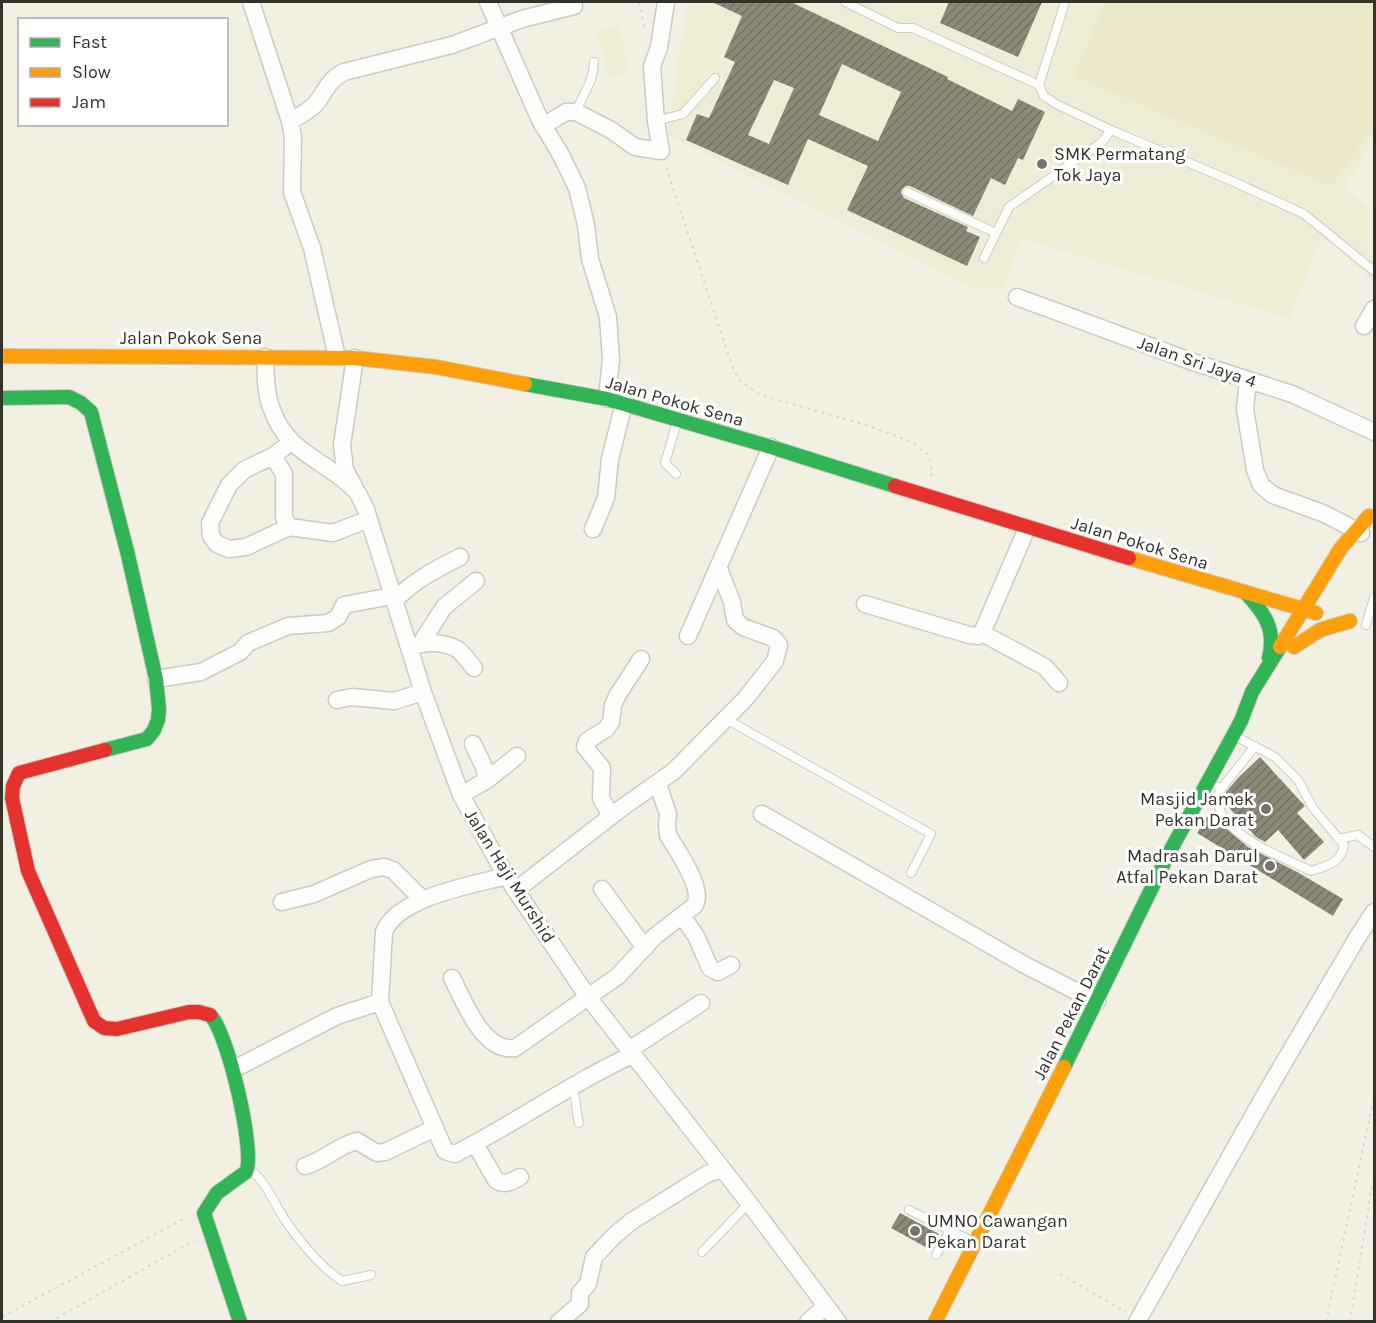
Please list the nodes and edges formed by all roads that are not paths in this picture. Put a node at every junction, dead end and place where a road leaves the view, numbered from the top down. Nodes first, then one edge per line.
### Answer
1 (251, 2) edge
2 (488, 2) edge
3 (666, 2) edge
4 (845, 2) edge
5 (1065, 2) edge
6 (574, 6) dead end
7 (499, 28) junction
8 (594, 62) dead end
9 (715, 78) dead end
10 (1039, 85) junction
11 (576, 112) junction
12 (290, 122) junction
13 (656, 122) junction
14 (543, 126) junction
15 (1111, 130) junction
16 (907, 192) dead end
17 (996, 233) junction
18 (984, 258) dead end
19 (1374, 271) edge
20 (1017, 297) dead end
21 (1374, 309) edge
22 (1364, 326) dead end
23 (2, 356) edge
24 (265, 357) junction
25 (337, 357) junction
26 (355, 358) junction
27 (1248, 380) junction
28 (2, 398) edge
29 (615, 401) junction
30 (679, 419) junction
31 (1374, 432) edge
32 (291, 442) junction
33 (771, 447) junction
34 (273, 456) junction
35 (676, 474) dead end
36 (357, 492) junction
37 (1372, 511) edge
38 (369, 519) junction
39 (289, 528) junction
40 (1027, 528) junction
41 (593, 529) dead end
42 (1359, 532) junction
43 (460, 557) dead end
44 (719, 569) junction
45 (476, 581) dead end
46 (1246, 593) junction
47 (393, 598) junction
48 (1374, 598) edge
49 (865, 604) dead end
50 (1309, 611) junction
51 (1358, 623) junction
52 (982, 633) junction
53 (688, 636) dead end
54 (416, 645) junction
55 (1294, 647) junction
56 (641, 659) dead end
57 (474, 668) dead end
58 (1266, 668) junction
59 (156, 679) junction
60 (1059, 683) dead end
61 (423, 692) junction
62 (337, 700) dead end
63 (726, 719) junction
64 (1241, 721) junction
65 (1233, 735) junction
66 (473, 744) dead end
67 (1255, 747) junction
68 (518, 756) dead end
69 (487, 780) junction
70 (1207, 782) junction
71 (658, 784) junction
72 (1221, 789) junction
73 (461, 795) junction
74 (762, 814) dead end
75 (611, 816) junction
76 (1338, 839) junction
77 (1374, 846) edge
78 (911, 873) dead end
79 (511, 884) junction
80 (602, 889) dead end
81 (422, 899) junction
82 (282, 902) dead end
83 (1374, 912) edge
84 (682, 916) junction
85 (645, 948) junction
86 (731, 965) dead end
87 (452, 978) dead end
88 (588, 998) junction
89 (380, 1002) junction
90 (1097, 1002) junction
91 (701, 1003) dead end
92 (631, 1052) junction
93 (238, 1068) junction
94 (571, 1086) junction
95 (579, 1123) dead end
96 (435, 1128) junction
97 (475, 1144) junction
98 (305, 1166) dead end
99 (248, 1169) junction
100 (722, 1169) junction
101 (520, 1177) dead end
102 (748, 1203) junction
103 (909, 1210) dead end
104 (950, 1230) junction
105 (974, 1242) junction
106 (702, 1252) dead end
107 (936, 1255) dead end
108 (371, 1275) dead end
109 (826, 1306) junction
110 (240, 1322) edge
111 (559, 1322) edge
112 (808, 1322) edge
113 (838, 1322) edge
114 (935, 1322) edge
115 (1137, 1322) edge

1 - 12 street
2 - 7 street
3 - 13 street
4 - 10 lane
5 - 10 lane
6 - 7 street
7 - 12 street
7 - 14 street
8 - 11 lane
9 - 13 lane
10 - 15 lane
11 - 13 street
11 - 14 street
12 - 25 street
14 - 29 street
15 - 17 lane
15 - 19 lane
16 - 17 lane
17 - 18 lane
20 - 27 street, Jalan Sri Jaya 4
21 - 22 street
23 - 24 main road, Jalan Pokok Sena
24 - 25 main road, Jalan Pokok Sena
24 - 32 street, Jalan Haji Murshid
25 - 26 main road, Jalan Pokok Sena
26 - 29 main road, Jalan Pokok Sena
26 - 36 street
27 - 31 street, Jalan Sri Jaya 4
27 - 42 street
28 - 59 main road
29 - 30 main road, Jalan Pokok Sena
29 - 41 street
30 - 33 main road, Jalan Pokok Sena
30 - 35 lane
32 - 34 street
32 - 36 street, Jalan Haji Murshid
33 - 40 main road, Jalan Pokok Sena
33 - 44 street
34 - 39 street
34 - 39 street
36 - 38 street, Jalan Haji Murshid
37 - 42 main road
38 - 39 street
38 - 47 street, Jalan Haji Murshid
40 - 46 main road, Jalan Pokok Sena
40 - 52 street
42 - 50 main road
43 - 47 street
44 - 53 street
44 - 63 street
45 - 54 street
46 - 50 main road, Jalan Pokok Sena
46 - 58 main road
47 - 54 street, Jalan Haji Murshid
47 - 59 street
48 - 51 lane
49 - 52 street
50 - 51 street
50 - 55 main road
50 - 58 main road
51 - 55 main road
52 - 60 street
54 - 57 street
54 - 61 street, Jalan Haji Murshid
55 - 64 main road
56 - 75 street
58 - 64 main road
59 - 93 main road
61 - 62 street
61 - 73 street, Jalan Haji Murshid
63 - 71 street
63 - 78 lane
64 - 65 main road, Jalan Pekan Darat
65 - 67 lane
65 - 70 main road, Jalan Pekan Darat
66 - 69 street
67 - 72 lane
67 - 76 lane
68 - 69 street
69 - 73 street
70 - 72 lane
70 - 90 main road, Jalan Pekan Darat
71 - 75 street
71 - 84 street
72 - 76 lane
73 - 79 street, Jalan Haji Murshid
74 - 90 street
75 - 79 street
76 - 77 lane
79 - 81 street
79 - 88 street, Jalan Haji Murshid
80 - 85 street
81 - 82 street
81 - 89 street
83 - 115 street
84 - 85 street
84 - 86 street
85 - 88 street
87 - 88 street
88 - 92 street, Jalan Haji Murshid
89 - 93 street
89 - 96 street
90 - 105 main road, Jalan Pekan Darat
91 - 92 street
92 - 94 street
92 - 100 street, Jalan Haji Murshid
93 - 99 main road
94 - 95 lane
94 - 97 street
96 - 97 street
96 - 98 street
97 - 101 street
99 - 108 lane
99 - 110 main road
100 - 102 street, Jalan Haji Murshid
100 - 111 street
102 - 106 lane
102 - 109 street, Jalan Haji Murshid
103 - 104 lane
104 - 105 lane
104 - 107 lane
105 - 114 main road, Jalan Pekan Darat
109 - 112 street
109 - 113 street, Jalan Haji Murshid

